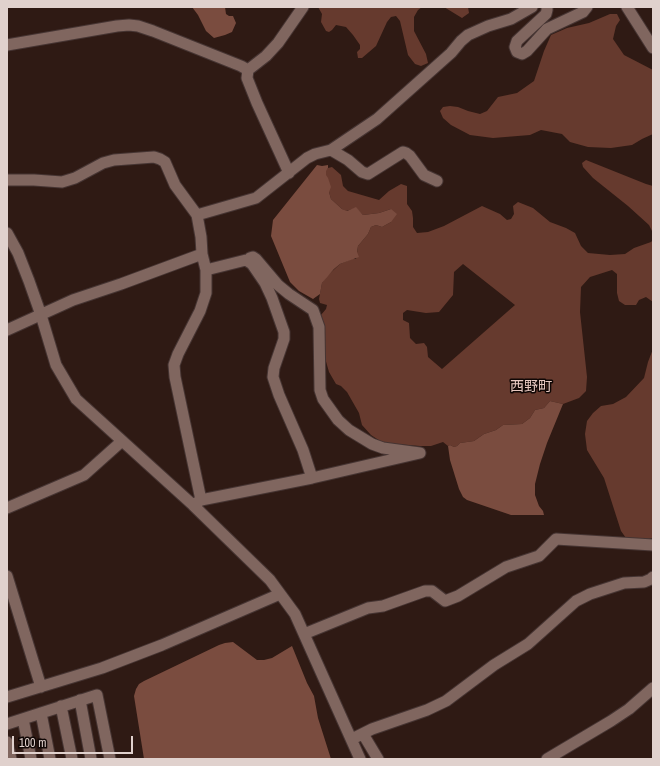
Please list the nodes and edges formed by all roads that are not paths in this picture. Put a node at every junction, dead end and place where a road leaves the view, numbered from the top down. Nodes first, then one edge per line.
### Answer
1 (303, 7) edge
2 (532, 7) edge
3 (547, 7) edge
4 (587, 7) edge
5 (627, 7) edge
6 (7, 44) edge
7 (653, 48) edge
8 (248, 70) junction
9 (331, 150) junction
10 (289, 173) junction
11 (7, 180) edge
12 (437, 181) dead end
13 (197, 215) junction
14 (7, 233) edge
15 (202, 254) junction
16 (248, 261) junction
17 (206, 270) junction
18 (41, 315) junction
19 (7, 330) edge
20 (122, 441) junction
21 (312, 478) junction
22 (197, 502) junction
23 (7, 508) edge
24 (653, 544) edge
25 (7, 576) edge
26 (653, 577) edge
27 (280, 594) junction
28 (304, 634) junction
29 (41, 687) junction
30 (653, 688) edge
31 (7, 697) edge
32 (80, 700) junction
33 (61, 706) junction
34 (41, 713) junction
35 (23, 719) junction
36 (7, 724) edge
37 (363, 734) junction
38 (352, 739) junction
39 (7, 742) edge
40 (11, 759) edge
41 (31, 759) edge
42 (50, 759) edge
43 (72, 759) edge
44 (91, 759) edge
45 (110, 759) edge
46 (360, 759) edge
47 (378, 759) edge
48 (547, 759) edge

1 - 8 street
2 - 9 street
3 - 4 street
5 - 7 street
6 - 8 street
8 - 10 street
9 - 10 street
9 - 12 street
10 - 13 street
11 - 13 street
13 - 15 street
14 - 18 street
15 - 17 street
15 - 18 street
16 - 17 street
16 - 21 street
16 - 21 street
17 - 22 street
18 - 19 street
18 - 20 street
20 - 22 street
20 - 23 street
21 - 22 street
22 - 27 street
24 - 28 street
25 - 29 street
26 - 37 street
27 - 28 street
27 - 29 street
28 - 38 street
29 - 31 street
30 - 48 street
32 - 33 street
32 - 44 street
32 - 45 street
33 - 34 street
33 - 43 street
34 - 35 street
34 - 42 street
35 - 36 street
35 - 41 street
37 - 38 street
37 - 47 street
38 - 46 street
39 - 40 street

